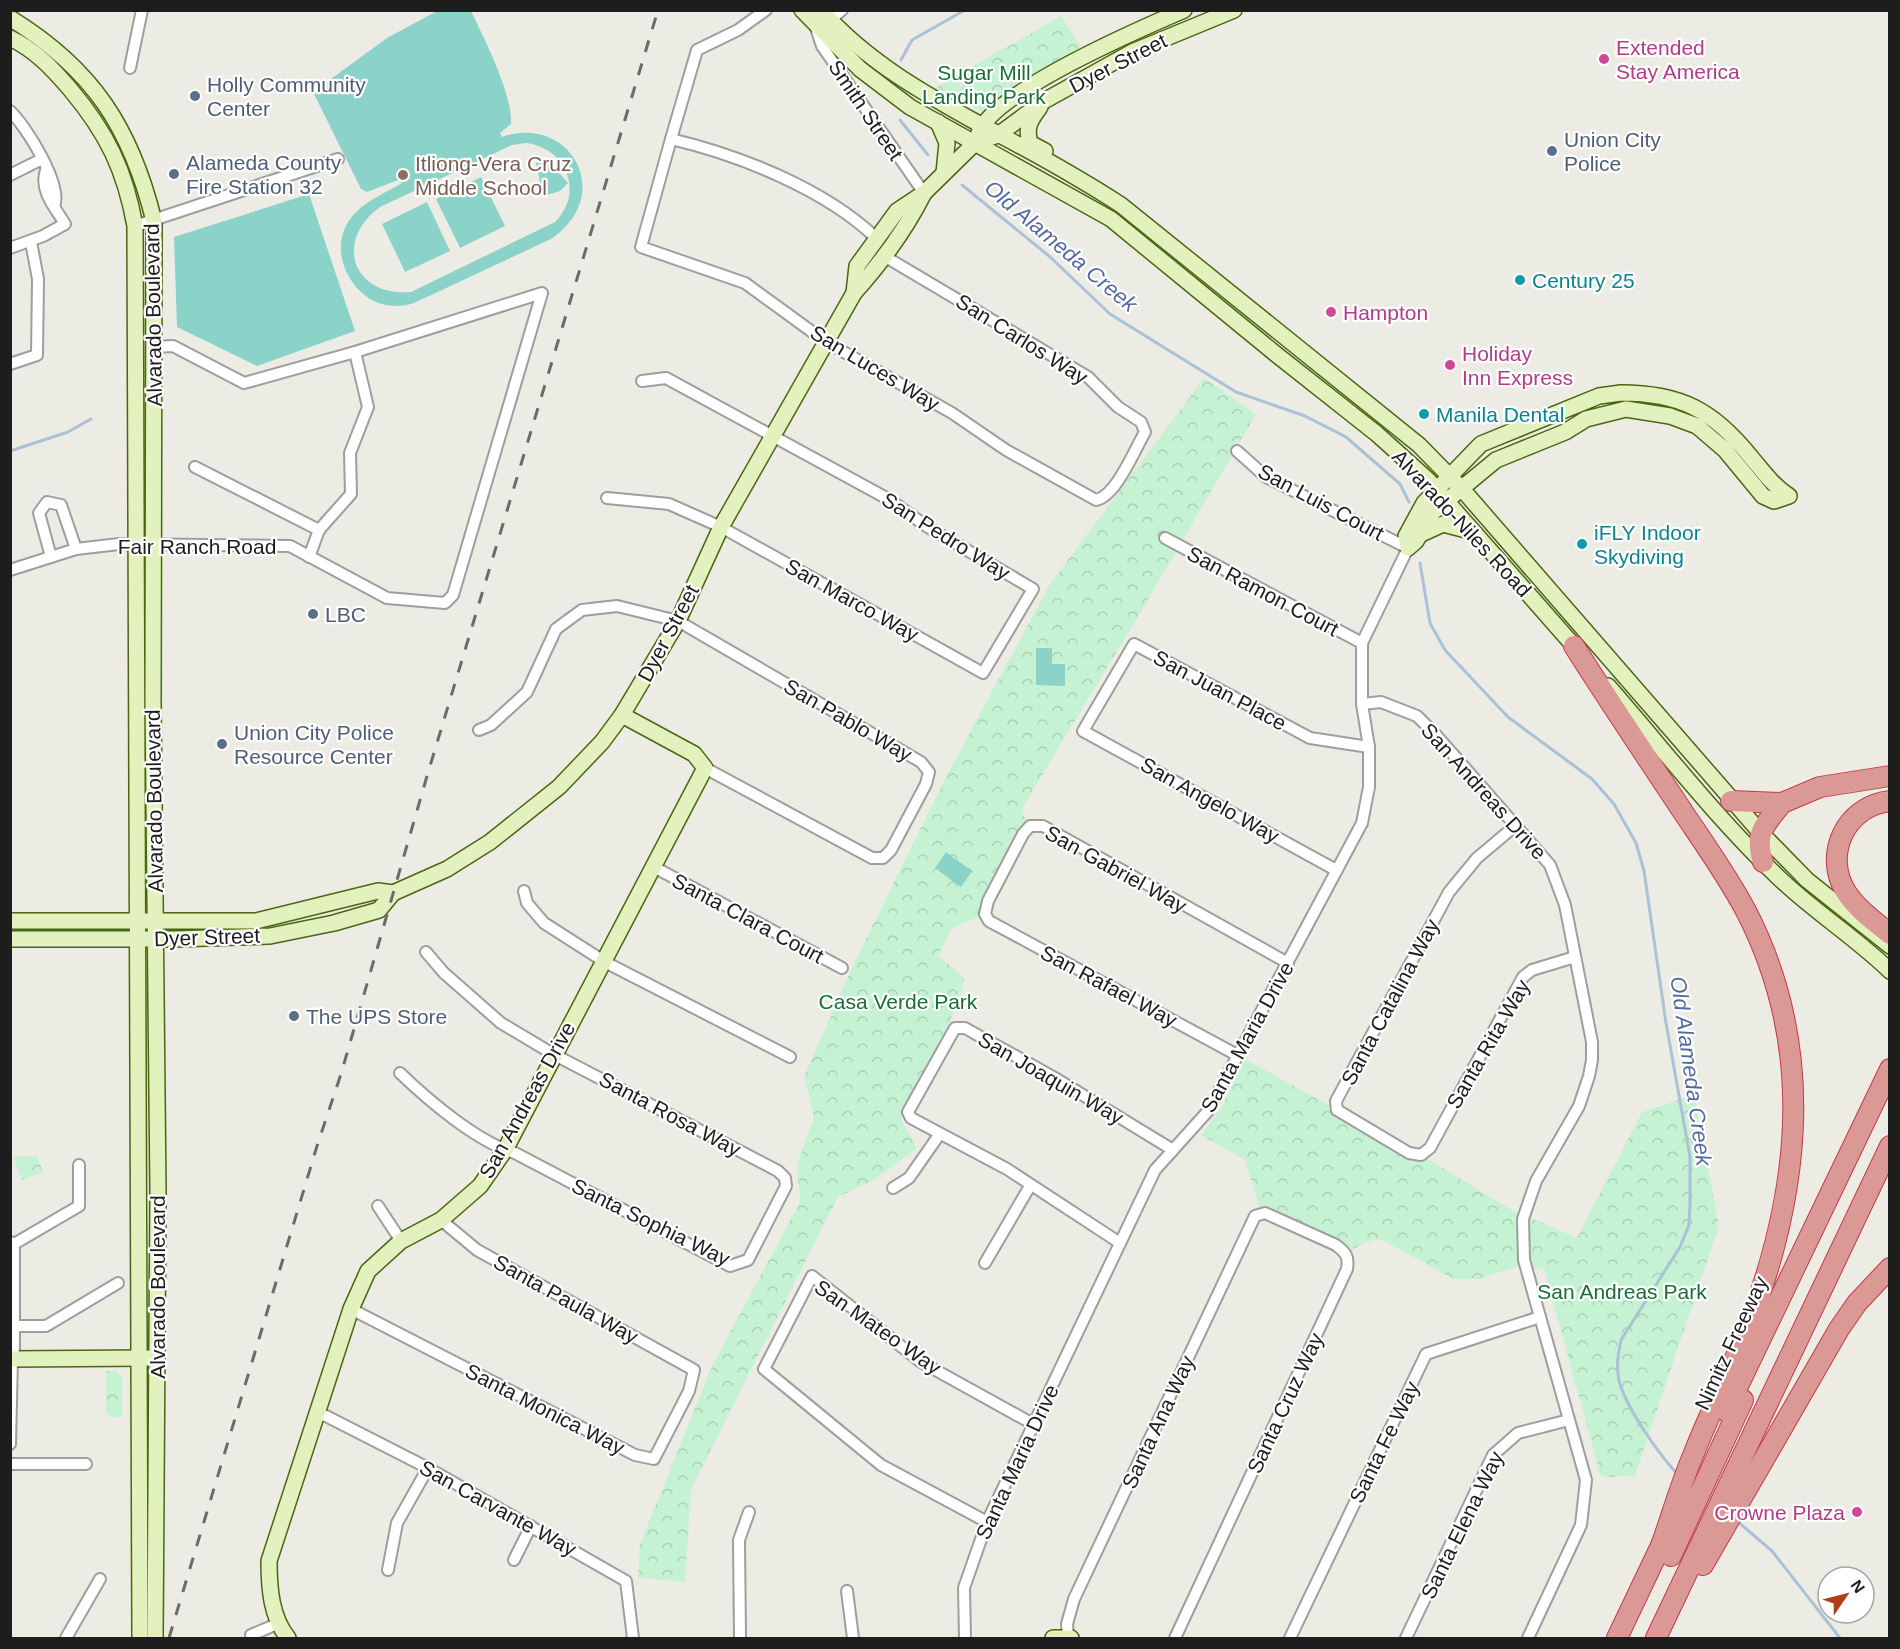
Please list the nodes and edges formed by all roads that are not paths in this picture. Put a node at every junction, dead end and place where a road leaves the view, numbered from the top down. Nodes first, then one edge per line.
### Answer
1 (142, 10) edge
2 (766, 10) edge
3 (802, 10) edge
4 (842, 10) edge
5 (1184, 10) edge
6 (1233, 10) edge
7 (822, 17) edge
8 (10, 18) edge
9 (10, 38) edge
10 (130, 68) dead end
11 (1044, 101) junction
12 (10, 111) edge
13 (938, 122) junction
14 (982, 125) junction
15 (998, 135) junction
16 (671, 139) junction
17 (976, 142) junction
18 (338, 159) dead end
19 (44, 164) junction
20 (944, 173) junction
21 (10, 176) edge
22 (1085, 182) junction
23 (924, 193) junction
24 (154, 221) junction
25 (135, 226) junction
26 (876, 238) junction
27 (31, 242) junction
28 (10, 248) edge
29 (884, 256) junction
30 (854, 293) junction
31 (826, 342) junction
32 (154, 347) junction
33 (356, 352) junction
34 (10, 364) edge
35 (642, 381) dead end
36 (773, 436) junction
37 (1237, 452) dead end
38 (195, 467) dead end
39 (1450, 477) junction
40 (1462, 489) junction
41 (1442, 496) junction
42 (607, 498) dead end
43 (1105, 498) joint
44 (721, 527) junction
45 (319, 530) junction
46 (1472, 532) junction
47 (1419, 535) junction
48 (1165, 538) dead end
49 (135, 544) junction
50 (154, 545) junction
51 (1408, 548) junction
52 (76, 549) junction
53 (51, 557) junction
54 (309, 557) junction
55 (10, 570) edge
56 (678, 621) junction
57 (1362, 644) junction
58 (1574, 646) junction
59 (983, 673) joint
60 (1362, 704) junction
61 (622, 715) junction
62 (479, 730) dead end
63 (1083, 731) joint
64 (1369, 747) junction
65 (705, 768) junction
66 (1890, 776) edge
67 (1731, 801) junction
68 (1890, 801) edge
69 (1782, 803) junction
70 (1515, 826) junction
71 (1760, 832) junction
72 (1763, 862) junction
73 (654, 867) junction
74 (1336, 870) junction
75 (524, 891) dead end
76 (393, 893) junction
77 (985, 914) joint
78 (136, 922) junction
79 (156, 922) junction
80 (13, 923) edge
81 (10, 939) edge
82 (136, 939) junction
83 (156, 939) junction
84 (1889, 941) edge
85 (426, 952) dead end
86 (1575, 957) junction
87 (605, 962) junction
88 (1287, 963) junction
89 (1884, 966) edge
90 (842, 968) dead end
91 (553, 1054) junction
92 (1237, 1055) junction
93 (790, 1057) dead end
94 (1890, 1069) edge
95 (400, 1073) dead end
96 (939, 1135) junction
97 (1890, 1146) edge
98 (505, 1150) junction
99 (1173, 1150) junction
100 (1421, 1155) joint
101 (80, 1165) dead end
102 (784, 1178) joint
103 (1030, 1186) junction
104 (893, 1188) dead end
105 (378, 1206) dead end
106 (1261, 1214) joint
107 (441, 1220) junction
108 (401, 1241) junction
109 (12, 1243) edge
110 (1120, 1244) junction
111 (985, 1263) dead end
112 (1890, 1268) edge
113 (118, 1283) dead end
114 (351, 1309) junction
115 (1540, 1317) junction
116 (13, 1325) edge
117 (138, 1358) junction
118 (11, 1359) edge
119 (157, 1359) junction
120 (694, 1370) joint
121 (315, 1414) junction
122 (1569, 1420) junction
123 (1033, 1424) junction
124 (10, 1444) edge
125 (1702, 1460) junction
126 (10, 1464) edge
127 (86, 1464) dead end
128 (428, 1468) junction
129 (1738, 1485) junction
130 (749, 1512) dead end
131 (987, 1522) junction
132 (531, 1526) junction
133 (1666, 1551) junction
134 (514, 1560) dead end
135 (388, 1570) dead end
136 (100, 1579) dead end
137 (848, 1591) dead end
138 (277, 1624) junction
139 (251, 1635) dead end
140 (66, 1638) edge
141 (140, 1638) edge
142 (155, 1638) edge
143 (288, 1638) edge
144 (633, 1638) edge
145 (740, 1638) edge
146 (853, 1638) edge
147 (965, 1638) edge
148 (1064, 1638) edge
149 (1175, 1638) edge
150 (1290, 1638) edge
151 (1406, 1638) edge
152 (1528, 1638) edge
153 (1617, 1638) edge
154 (1630, 1638) edge
155 (1656, 1638) edge

1 - 10 street
2 - 16 street
3 - 7 main road, Smith Street
4 - 7 street
5 - 14 main road, Dyer Street
6 - 11 main road, Dyer Street
7 - 13 main road, Smith Street
7 - 14 main road, Smith Street
7 - 23 street, Smith Street
8 - 24 main road, Alvarado Boulevard
9 - 25 main road, Alvarado Boulevard
11 - 15 main road, Dyer Street
11 - 22 main road
12 - 19 street
13 - 17 main road, Smith Street
13 - 20 main road
14 - 15 main road, Alvarado-Niles Road
14 - 17 main road, Dyer Street
15 - 17 main road, Dyer Street
15 - 22 main road, Alvarado-Niles Road
16 - 26 street
16 - 31 street, San Luces Way
17 - 20 main road, Dyer Street
17 - 41 main road, Alvarado-Niles Road
18 - 24 street
19 - 21 street
19 - 27 street
20 - 23 main road, Dyer Street
22 - 39 main road, Alvarado-Niles Road
23 - 26 main road, Dyer Street
23 - 29 main road, Dyer Street
24 - 25 street
24 - 32 main road, Alvarado Boulevard
25 - 49 main road, Alvarado Boulevard
26 - 30 main road, Dyer Street
27 - 28 street
27 - 34 street
29 - 30 main road, Dyer Street
29 - 43 street, San Carlos Way
30 - 31 main road, Dyer Street
31 - 36 main road, Dyer Street
31 - 43 street, San Luces Way
32 - 33 street
32 - 50 main road, Alvarado Boulevard
33 - 45 street
33 - 54 street, Fair Ranch Road
35 - 36 street
36 - 44 main road, Dyer Street
36 - 59 street, San Pedro Way
37 - 51 street, San Luis Court
38 - 45 street
39 - 40 main road, Alvarado-Niles Road
39 - 40 main road, Santa Maria Drive
39 - 41 main road, Santa Maria Drive
40 - 41 main road, Santa Maria Drive
40 - 67 main road, Alvarado-Niles Road
41 - 46 main road, Alvarado-Niles Road
41 - 47 main road, Santa Maria Drive
41 - 51 main road, Santa Maria Drive
42 - 44 street, San Marco Way
44 - 56 main road, Dyer Street
44 - 59 street, San Marco Way
45 - 54 street
46 - 47 main road
46 - 58 main road, Alvarado-Niles Road
47 - 51 main road, Santa Maria Drive
48 - 57 street, San Ramon Court
49 - 50 street, Fair Ranch Road
49 - 52 street, Fair Ranch Road
49 - 78 main road, Alvarado Boulevard
50 - 54 street, Fair Ranch Road
50 - 79 main road, Alvarado Boulevard
51 - 57 street, Santa Maria Drive
52 - 53 street, Fair Ranch Road
52 - 53 street
53 - 55 street, Fair Ranch Road
56 - 61 main road, Dyer Street
56 - 62 street
56 - 65 street, San Pablo Way
57 - 60 street, Santa Maria Drive
58 - 72 main road, Alvarado-Niles Road
58 - 125 highway
60 - 64 street, Santa Maria Drive
60 - 70 street, San Andreas Drive
61 - 65 main road
61 - 76 main road, Dyer Street
63 - 64 street, San Juan Place
63 - 74 street, San Angelo Way
64 - 74 street, Santa Maria Drive
65 - 73 main road, San Andreas Drive
66 - 69 highway
67 - 69 highway
67 - 71 main road, Alvarado-Niles Road
68 - 84 highway
69 - 71 highway
70 - 86 street, San Andreas Drive
70 - 100 street, Santa Catalina Way
71 - 72 highway
71 - 84 main road, Alvarado-Niles Road
72 - 89 main road, Alvarado-Niles Road
73 - 87 main road, San Andreas Drive
73 - 90 street, Santa Clara Court
74 - 88 street, Santa Maria Drive
75 - 87 street
76 - 79 main road, Dyer Street
76 - 83 main road, Dyer Street
77 - 88 street, San Gabriel Way
77 - 92 street, San Rafael Way
78 - 79 main road, Dyer Street
78 - 80 main road, Dyer Street
78 - 82 main road, Alvarado Boulevard
79 - 83 main road, Alvarado Boulevard
81 - 82 main road, Dyer Street
82 - 83 main road, Dyer Street
82 - 117 main road, Alvarado Boulevard
83 - 119 main road, Alvarado Boulevard
85 - 91 street, Santa Rosa Way
86 - 100 street, Santa Rita Way
86 - 115 street, San Andreas Drive
87 - 91 main road, San Andreas Drive
87 - 93 street
88 - 92 street, Santa Maria Drive
91 - 98 main road, San Andreas Drive
91 - 102 street, Santa Rosa Way
92 - 99 street, Santa Maria Drive
94 - 125 highway, Nimitz Freeway
95 - 98 street, Santa Sophia Way
96 - 99 street, San Joaquin Way
96 - 103 street
96 - 104 street
97 - 129 highway
98 - 102 street, Santa Sophia Way
98 - 107 main road, San Andreas Drive
99 - 110 street, Santa Maria Drive
101 - 109 street
103 - 110 street
103 - 111 street
105 - 108 street
106 - 148 street, Santa Ana Way
106 - 149 street, Santa Cruz Way
107 - 108 main road, San Andreas Drive
107 - 120 street, Santa Paula Way
108 - 114 main road, San Andreas Drive
109 - 116 street
110 - 123 street, Santa Maria Drive
112 - 129 highway
113 - 116 street
114 - 120 street, Santa Monica Way
114 - 121 main road, San Andreas Drive
115 - 122 street, San Andreas Drive
115 - 150 street, Santa Fe Way
116 - 118 street
117 - 118 main road
117 - 119 main road
117 - 141 main road, Alvarado Boulevard
118 - 124 street
119 - 142 main road, Alvarado Boulevard
121 - 128 street, San Carvante Way
121 - 138 main road, San Andreas Drive
122 - 151 street, Santa Elena Way
122 - 152 street, San Andreas Drive
123 - 131 street, Santa Maria Drive
123 - 131 street, San Mateo Way
125 - 133 highway, Nimitz Freeway
126 - 127 street
128 - 132 street, San Carvante Way
128 - 135 street
129 - 155 highway
130 - 145 street
131 - 147 street, Santa Maria Drive
132 - 134 street
132 - 144 street, San Carvante Way
133 - 153 highway, Nimitz Freeway
133 - 154 highway
136 - 140 street
137 - 146 street
138 - 139 street
138 - 143 main road, San Andreas Drive

